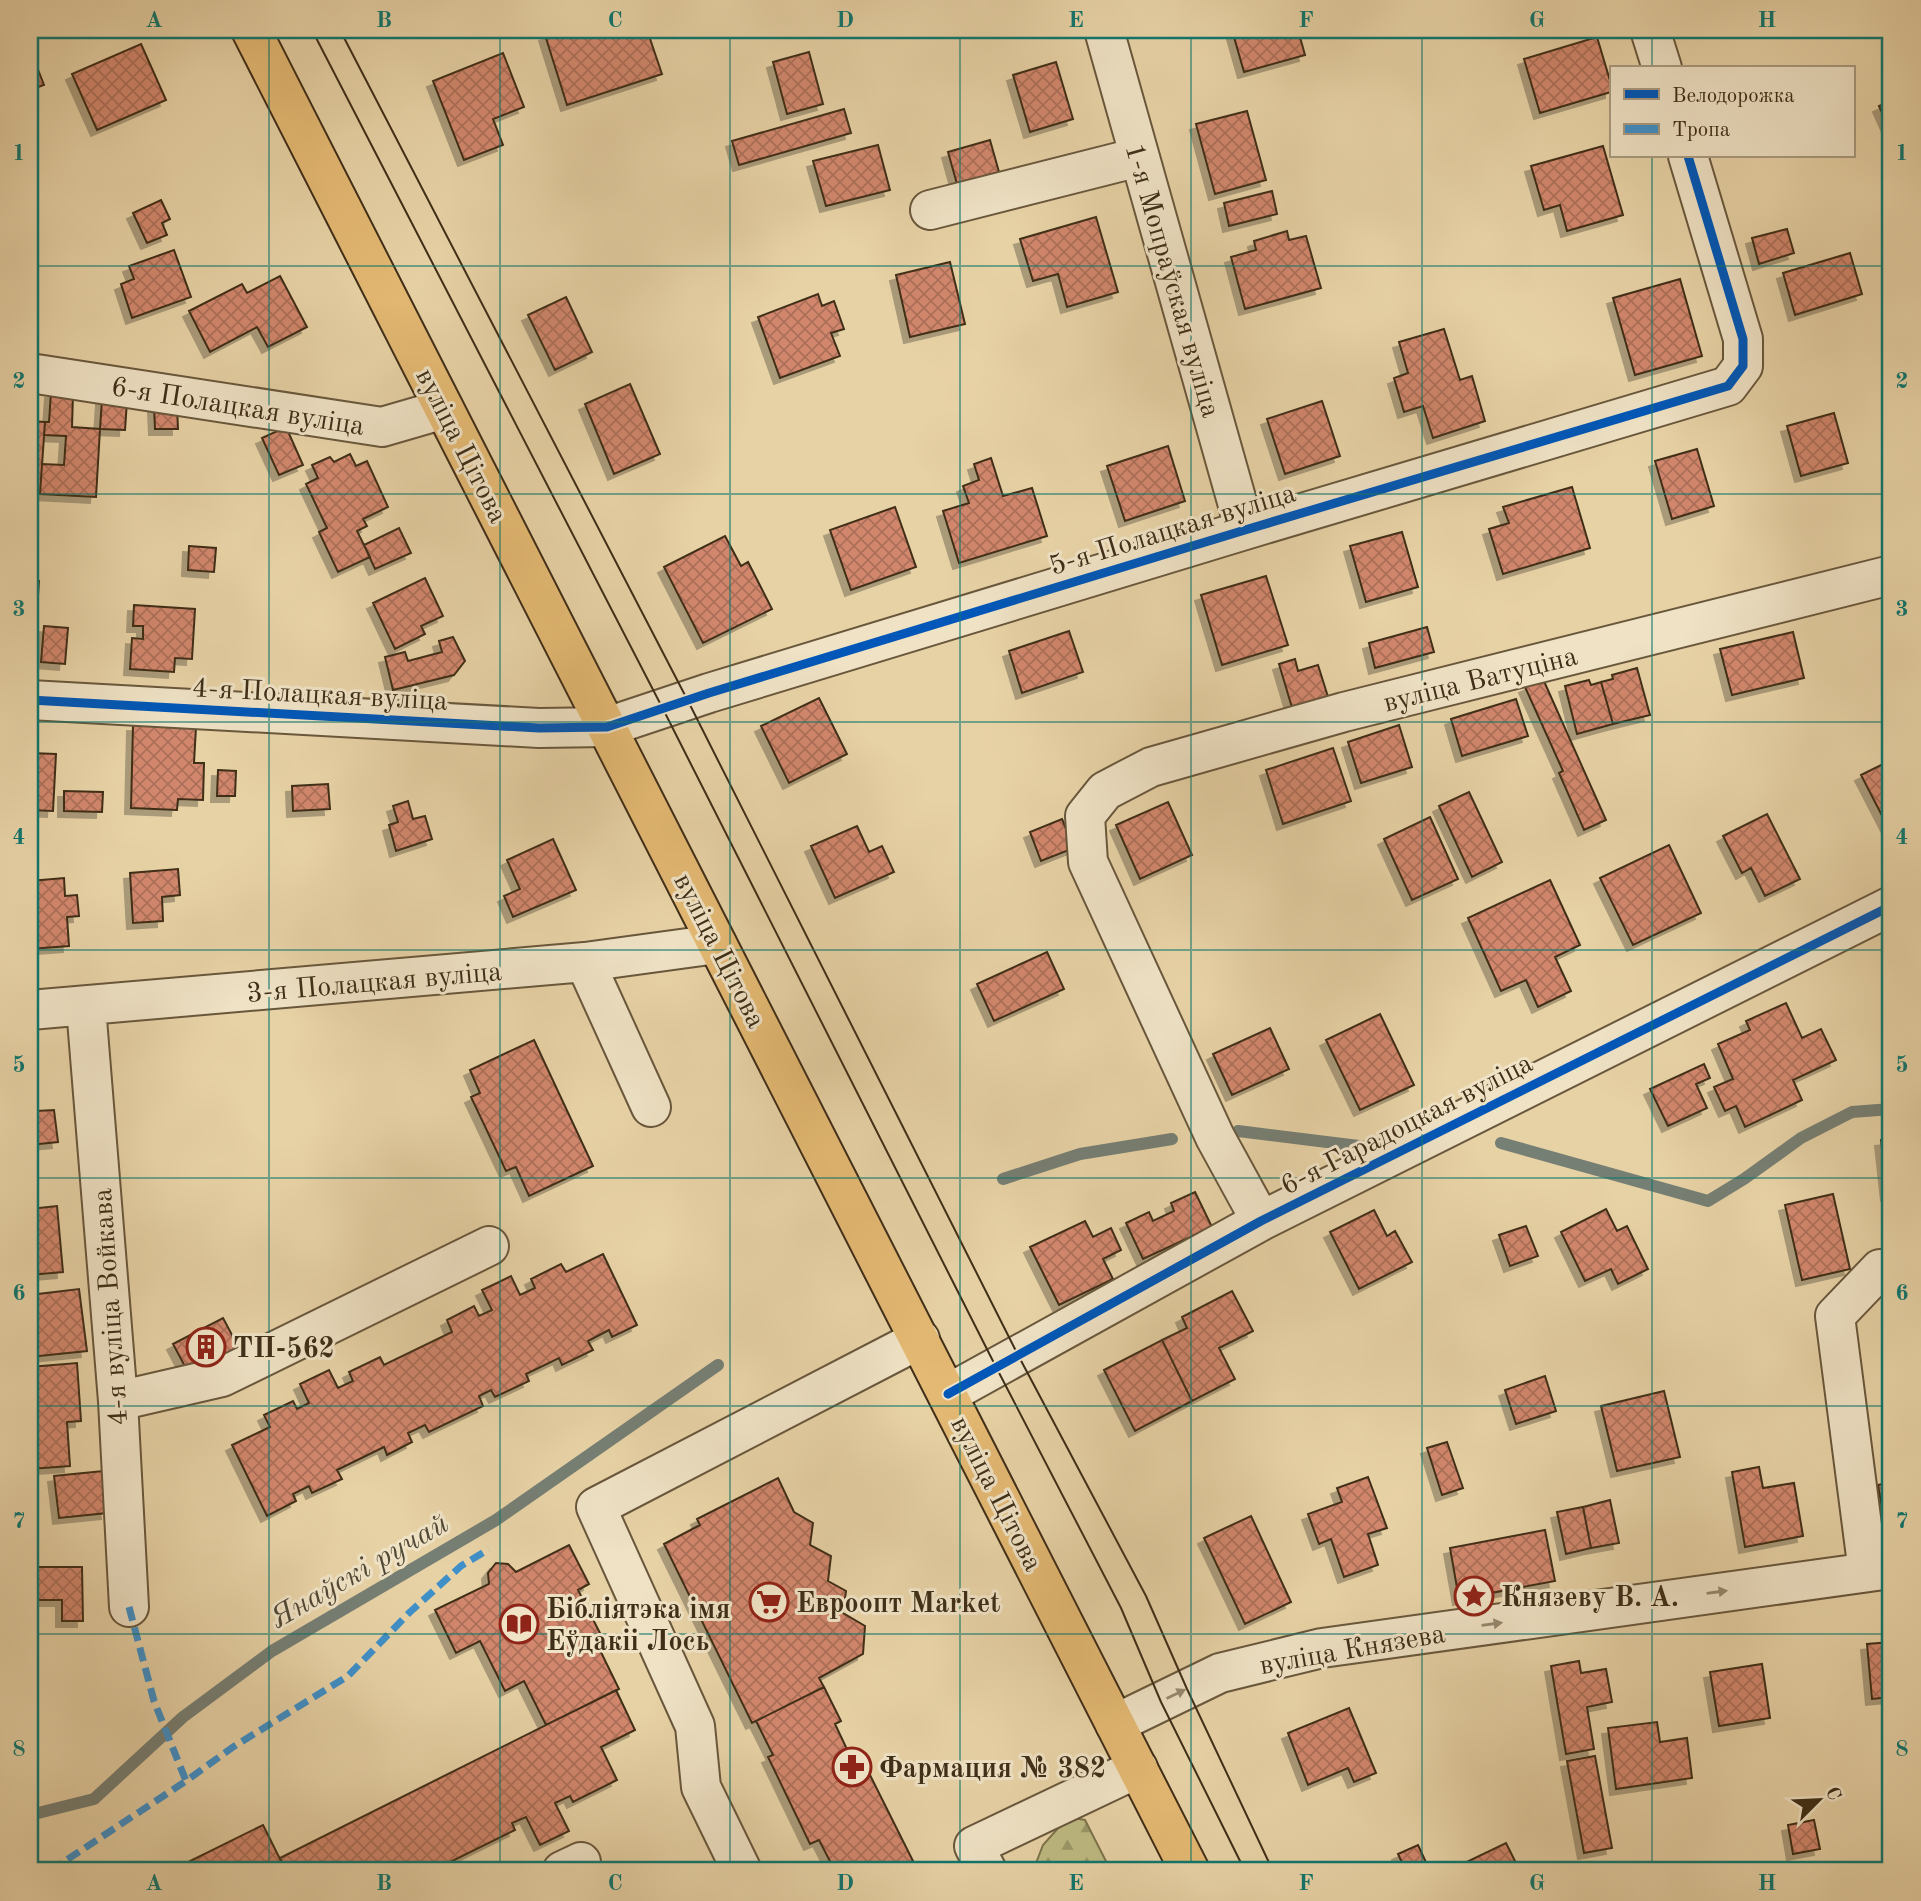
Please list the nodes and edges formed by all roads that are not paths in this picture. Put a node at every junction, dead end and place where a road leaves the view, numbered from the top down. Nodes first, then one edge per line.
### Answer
1 (1104, 30) edge
2 (1650, 30) edge
3 (257, 31) edge
4 (1661, 66) edge
5 (1139, 157) junction
6 (1689, 158) edge
7 (930, 210) dead end
8 (30, 373) edge
9 (444, 409) junction
10 (1245, 530) junction
11 (1891, 575) edge
12 (30, 700) edge
13 (607, 727) junction
14 (1891, 906) edge
15 (717, 944) junction
16 (585, 962) junction
17 (86, 1007) junction
18 (30, 1010) edge
19 (651, 1107) dead end
20 (1261, 1221) junction
21 (489, 1246) dead end
22 (1880, 1269) dead end
23 (919, 1339) junction
24 (948, 1394) junction
25 (118, 1401) junction
26 (1880, 1570) edge
27 (129, 1607) dead end
28 (1115, 1724) junction
29 (1138, 1768) junction
30 (742, 1871) edge
31 (986, 1871) edge
32 (1189, 1871) edge

1 - 5 street, 1-я Мопраўская вуліца
2 - 4 street
3 - 9 main road, вуліца Цітова
5 - 7 street
5 - 10 street, 1-я Мопраўская вуліца
6 - 10 street, 5-я Полацкая вуліца
8 - 9 street, 6-я Полацкая вуліца
9 - 13 main road, вуліца Цітова
10 - 13 street, 5-я Полацкая вуліца
11 - 20 street, вуліца Ватуціна
12 - 13 street, 4-я Полацкая вуліца
13 - 15 main road, вуліца Цітова
14 - 20 street, 6-я Гарадоцкая вуліца
15 - 16 street, 3-я Полацкая вуліца
15 - 23 main road, вуліца Цітова
16 - 17 street, 3-я Полацкая вуліца
16 - 19 street
17 - 18 street, 3-я Полацкая вуліца
17 - 25 street, 4-я вуліца Войкава
20 - 24 street, 6-я Гарадоцкая вуліца
21 - 25 street
22 - 26 street
23 - 24 main road, вуліца Цітова
23 - 30 street
24 - 28 main road, вуліца Цітова
25 - 27 street, 4-я вуліца Войкава
28 -> 26 street, вуліца Князева
28 - 29 main road, вуліца Цітова
29 - 31 street
29 - 32 main road, вуліца Цітова

